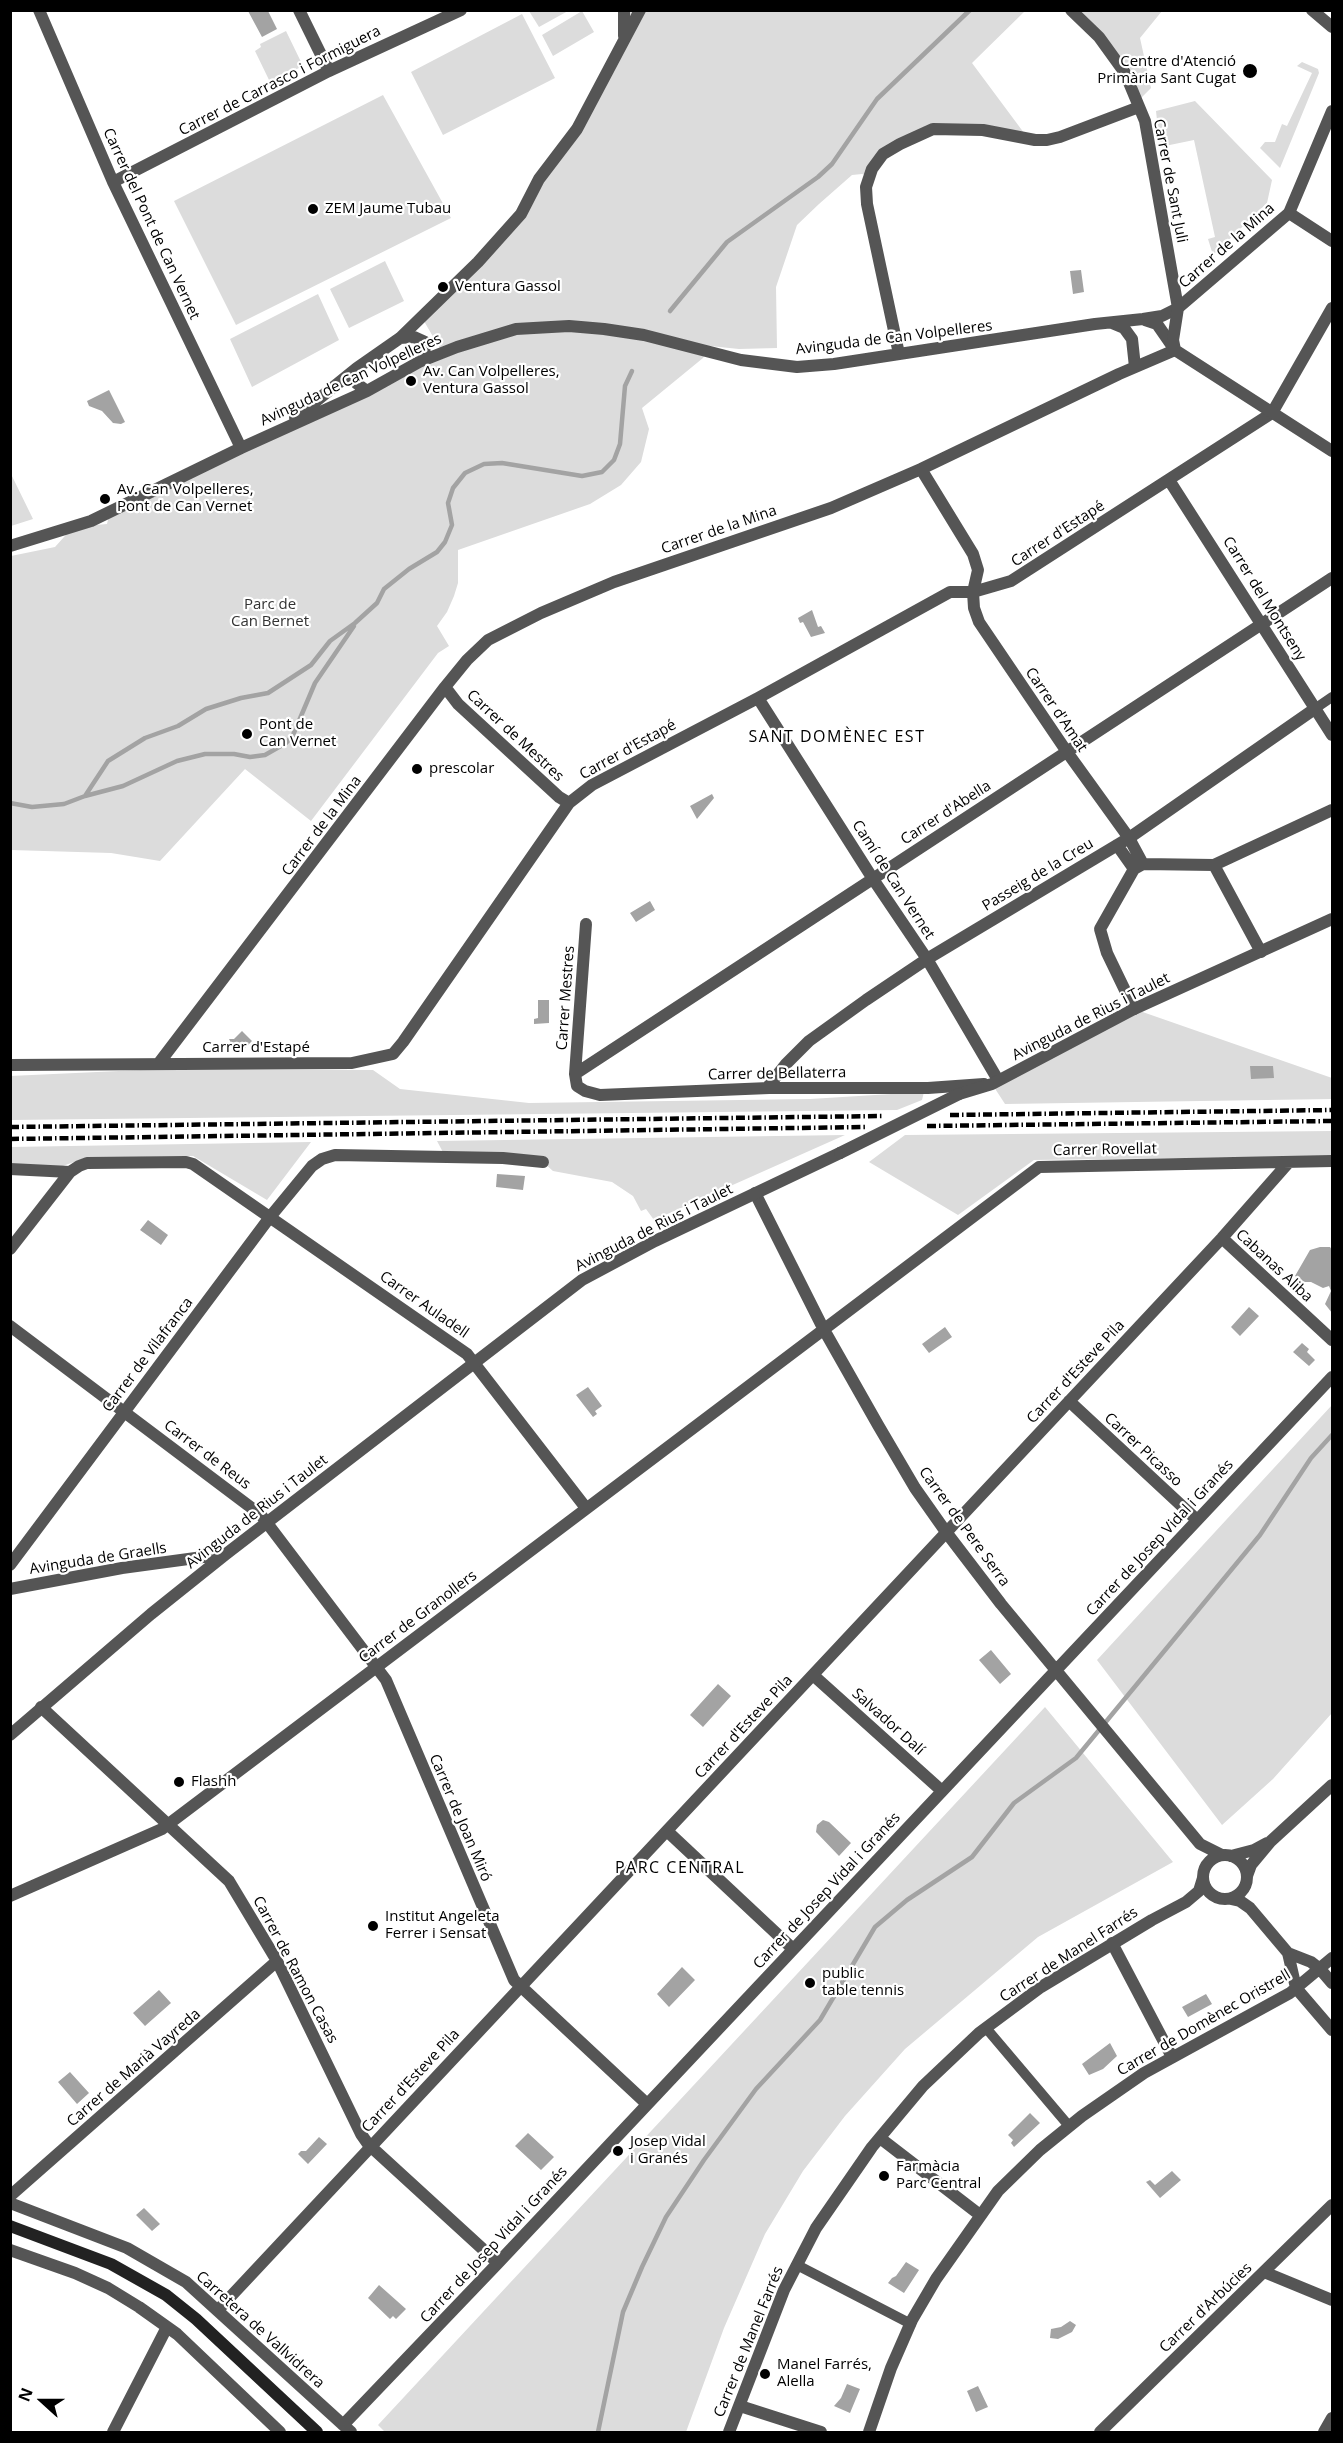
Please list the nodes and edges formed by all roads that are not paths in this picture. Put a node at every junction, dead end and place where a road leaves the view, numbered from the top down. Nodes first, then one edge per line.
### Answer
1 (39, 10) edge
2 (299, 10) edge
3 (461, 10) edge
4 (624, 10) edge
5 (640, 10) edge
6 (1071, 10) edge
7 (1312, 10) edge
8 (1332, 27) edge
9 (624, 37) junction
10 (329, 71) junction
11 (1139, 107) junction
12 (1332, 111) edge
13 (113, 182) junction
14 (1289, 213) junction
15 (1332, 241) edge
16 (1178, 308) junction
17 (1332, 308) edge
18 (429, 309) junction
19 (1143, 319) junction
20 (1111, 322) junction
21 (414, 337) junction
22 (400, 338) junction
23 (1175, 350) junction
24 (899, 354) junction
25 (424, 360) junction
26 (1135, 367) junction
27 (357, 369) junction
28 (367, 391) junction
29 (1272, 413) junction
30 (280, 430) junction
31 (241, 448) junction
32 (1332, 451) edge
33 (921, 470) junction
34 (1169, 480) junction
35 (10, 546) edge
36 (1332, 578) edge
37 (973, 592) junction
38 (1262, 624) junction
39 (445, 687) junction
40 (1332, 697) edge
41 (758, 698) junction
42 (1316, 708) junction
43 (1332, 735) edge
44 (1067, 752) junction
45 (569, 803) junction
46 (1332, 810) edge
47 (1129, 838) junction
48 (1117, 845) junction
49 (1214, 865) junction
50 (1138, 866) junction
51 (873, 879) junction
52 (1332, 919) edge
53 (586, 924) dead end
54 (1261, 952) junction
55 (927, 959) junction
56 (1134, 1009) junction
57 (159, 1063) junction
58 (10, 1065) edge
59 (576, 1080) junction
60 (995, 1082) junction
61 (767, 1088) junction
62 (1332, 1161) edge
63 (543, 1162) dead end
64 (1289, 1162) junction
65 (10, 1169) edge
66 (70, 1172) junction
67 (755, 1193) junction
68 (270, 1217) junction
69 (1222, 1238) junction
70 (10, 1249) edge
71 (10, 1326) edge
72 (823, 1328) junction
73 (1332, 1340) edge
74 (474, 1362) junction
75 (1332, 1377) edge
76 (1069, 1401) junction
77 (124, 1412) junction
78 (586, 1508) junction
79 (1197, 1520) junction
80 (267, 1523) junction
81 (946, 1532) junction
82 (226, 1554) junction
83 (10, 1565) edge
84 (10, 1589) edge
85 (377, 1666) junction
86 (1057, 1669) junction
87 (813, 1675) junction
88 (41, 1707) junction
89 (10, 1735) edge
90 (1332, 1785) edge
91 (942, 1791) junction
92 (169, 1824) junction
93 (666, 1831) junction
94 (1271, 1841) junction
95 (1200, 1844) junction
96 (1227, 1855) junction
97 (1203, 1875) junction
98 (1247, 1879) junction
99 (10, 1896) edge
100 (1227, 1899) junction
101 (1186, 1902) junction
102 (1250, 1908) junction
103 (1112, 1943) junction
104 (794, 1949) junction
105 (1288, 1953) junction
106 (1332, 1958) edge
107 (277, 1961) junction
108 (1320, 1969) junction
109 (1332, 1983) edge
110 (520, 1988) junction
111 (1296, 1988) junction
112 (986, 2028) junction
113 (1332, 2030) edge
114 (1172, 2057) junction
115 (647, 2104) junction
116 (1069, 2126) junction
117 (880, 2138) junction
118 (371, 2146) junction
119 (10, 2196) edge
120 (10, 2203) edge
121 (1332, 2205) edge
122 (980, 2215) junction
123 (10, 2226) edge
124 (10, 2250) edge
125 (498, 2263) junction
126 (797, 2265) junction
127 (1264, 2272) junction
128 (1332, 2300) edge
129 (218, 2310) junction
130 (911, 2324) junction
131 (167, 2327) junction
132 (740, 2406) junction
133 (1332, 2418) edge
134 (347, 2429) edge
135 (113, 2433) edge
136 (280, 2433) edge
137 (317, 2433) edge
138 (729, 2433) edge
139 (821, 2433) edge
140 (869, 2433) edge
141 (1100, 2433) edge
142 (1324, 2433) edge

1 - 13 street, Carrer del Pont de Can Vernet
2 - 10 street
3 - 10 street, Carrer de Carrasco i Formiguera
4 - 9 street
5 - 9 street
6 - 11 street, Carrer de Sant Juli
7 - 8 street
9 - 18 street
10 - 13 street, Carrer de Carrasco i Formiguera
11 - 16 street, Carrer de Sant Juli
11 - 24 street
12 - 14 street, Carrer de la Mina
13 - 31 street, Carrer del Pont de Can Vernet
14 - 15 street
14 - 16 street, Carrer de la Mina
16 - 19 street, Avinguda de Can Volpelleres
16 - 23 street, Carrer de la Mina
17 - 29 street
18 - 21 street
18 - 22 street
19 - 20 street, Avinguda de Can Volpelleres
19 - 23 street
20 - 24 street, Avinguda de Can Volpelleres
20 - 26 street
21 - 22 street
21 - 25 street
22 - 27 street
23 - 26 street, Carrer de la Mina
23 - 29 street
24 - 25 street, Avinguda de Can Volpelleres
25 - 28 street, Avinguda de Can Volpelleres
26 - 33 street, Carrer de la Mina
27 - 28 street
27 - 30 street
28 - 30 street, Avinguda de Can Volpelleres
29 - 32 street
29 - 34 street, Carrer d'Estapé
30 - 31 street, Avinguda de Can Volpelleres
31 - 35 street, Avinguda de Can Volpelleres
33 - 37 street, Carrer d'Amat
33 - 39 street, Carrer de la Mina
34 - 37 street, Carrer d'Estapé
34 - 38 street, Carrer del Montseny
36 - 38 street, Carrer d'Abella
37 - 41 street, Carrer d'Estapé
37 - 44 street, Carrer d'Amat
38 - 42 street, Carrer del Montseny
38 - 44 street, Carrer d'Abella
39 - 45 street, Carrer de Mestres
39 - 57 street, Carrer de la Mina
40 - 42 street, Passeig de la Creu
41 - 45 street, Carrer d'Estapé
41 - 51 street, Camí de Can Vernet
42 - 43 street, Carrer del Montseny
42 - 47 street, Passeig de la Creu
44 - 47 street, Carrer d'Amat
44 - 51 street, Carrer d'Abella
45 - 57 street, Carrer d'Estapé
46 - 49 street
47 - 48 street, Passeig de la Creu
47 - 50 street, Carrer d'Amat
48 - 50 street
48 - 55 street, Passeig de la Creu
49 - 50 street
49 - 54 street
50 - 56 street
51 - 55 street, Camí de Can Vernet
51 - 59 street, Carrer d'Abella
52 - 54 street, Avinguda de Rius i Taulet
53 - 59 street, Carrer Mestres
54 - 56 street, Avinguda de Rius i Taulet
55 - 60 street, Camí de Can Vernet
55 - 61 street, Passeig de la Creu
56 - 60 street, Avinguda de Rius i Taulet
57 - 58 street, Carrer d'Estapé
59 - 61 street, Carrer de Bellaterra
60 - 61 street, Carrer de Bellaterra
60 - 67 street, Avinguda de Rius i Taulet, bridge
62 - 64 street, Carrer Rovellat
63 - 68 street, Carrer de Vilafranca
64 - 69 street, Carrer d'Esteve Pila
64 - 72 street, Carrer Rovellat
65 - 66 street
66 - 68 street, Carrer Auladell
66 - 70 street
67 - 72 street, Carrer de Pere Serra
67 - 74 street, Avinguda de Rius i Taulet
68 - 74 street, Carrer Auladell
68 - 77 street, Carrer de Vilafranca
69 - 73 street, Cabanas Aliba
69 - 76 street, Carrer d'Esteve Pila
71 - 77 street, Carrer de Reus
72 - 78 street, Carrer de Granollers
72 - 81 street, Carrer de Pere Serra
74 - 78 street, Carrer Auladell
74 - 80 street, Avinguda de Rius i Taulet
75 - 79 street, Carrer de Josep Vidal i Granés
76 - 79 street, Carrer Picasso
76 - 81 street, Carrer d'Esteve Pila
77 - 80 street, Carrer de Reus
77 - 83 street, Carrer de Vilafranca
78 - 85 street, Carrer de Granollers
79 - 86 street, Carrer de Josep Vidal i Granés
80 - 82 street, Avinguda de Rius i Taulet
80 - 85 street, Carrer de Reus
81 - 86 street, Carrer de Pere Serra
81 - 87 street, Carrer d'Esteve Pila
82 - 84 street, Avinguda de Graells
82 - 88 street, Avinguda de Rius i Taulet
85 - 92 street, Carrer de Granollers
85 - 110 street, Carrer de Joan Miró
86 - 91 street, Carrer de Josep Vidal i Granés
86 - 95 street, Carrer de Pere Serra
87 - 91 street, Salvador Dalí
87 - 93 street, Carrer d'Esteve Pila
88 - 89 street, Avinguda de Rius i Taulet
88 - 92 street, Carrer de Ramon Casas
90 - 94 street
91 - 104 street, Carrer de Josep Vidal i Granés
92 - 99 street, Carrer de Granollers
92 - 107 street, Carrer de Ramon Casas
93 - 104 street
93 - 110 street, Carrer d'Esteve Pila
94 - 96 street
94 - 98 street
95 - 96 street, Carrer de Pere Serra
95 - 97 street
96 - 97 street
96 - 98 street
97 - 100 street
97 - 101 street, Carrer de Manel Farrés
98 - 100 street
98 - 102 street
100 - 101 street, Carrer de Manel Farrés
100 - 102 street
101 - 103 street, Carrer de Manel Farrés
102 - 105 street
103 - 112 street, Carrer de Manel Farrés
103 - 114 street
104 - 115 street, Carrer de Josep Vidal i Granés
105 - 108 street
105 - 111 street
106 - 108 street, Carrer de Domènec Oristrell
107 - 118 street, Carrer de Ramon Casas
107 - 119 street, Carrer de Marià Vayreda
108 - 109 street
108 - 111 street, Carrer de Domènec Oristrell
110 - 115 street, Carrer de Joan Miró
110 - 118 street, Carrer d'Esteve Pila
111 - 113 street
111 - 114 street, Carrer de Domènec Oristrell
112 - 116 street
112 - 117 street, Carrer de Manel Farrés
114 - 116 street, Carrer de Domènec Oristrell
115 - 125 street, Carrer de Josep Vidal i Granés
116 - 122 street, Carrer de Domènec Oristrell
117 - 122 street
117 - 126 street, Carrer de Manel Farrés
118 - 125 street, Carrer de Ramon Casas
118 - 129 street, Carrer d'Esteve Pila
120 - 129 street, Carretera de Vallvidrera
121 - 127 street, Carrer d'Arbúcies
122 - 130 street, Carrer de Domènec Oristrell
123 - 137 main road
124 - 131 street
125 - 134 street, Carrer de Josep Vidal i Granés
126 - 130 street
126 - 132 street, Carrer de Manel Farrés
127 - 128 street
127 - 141 street, Carrer d'Arbúcies
129 - 134 street, Carretera de Vallvidrera
130 - 140 street, Carrer de Domènec Oristrell
131 - 135 street
131 - 136 street
132 - 138 street, Carrer de Manel Farrés
132 - 139 street
133 - 142 street

